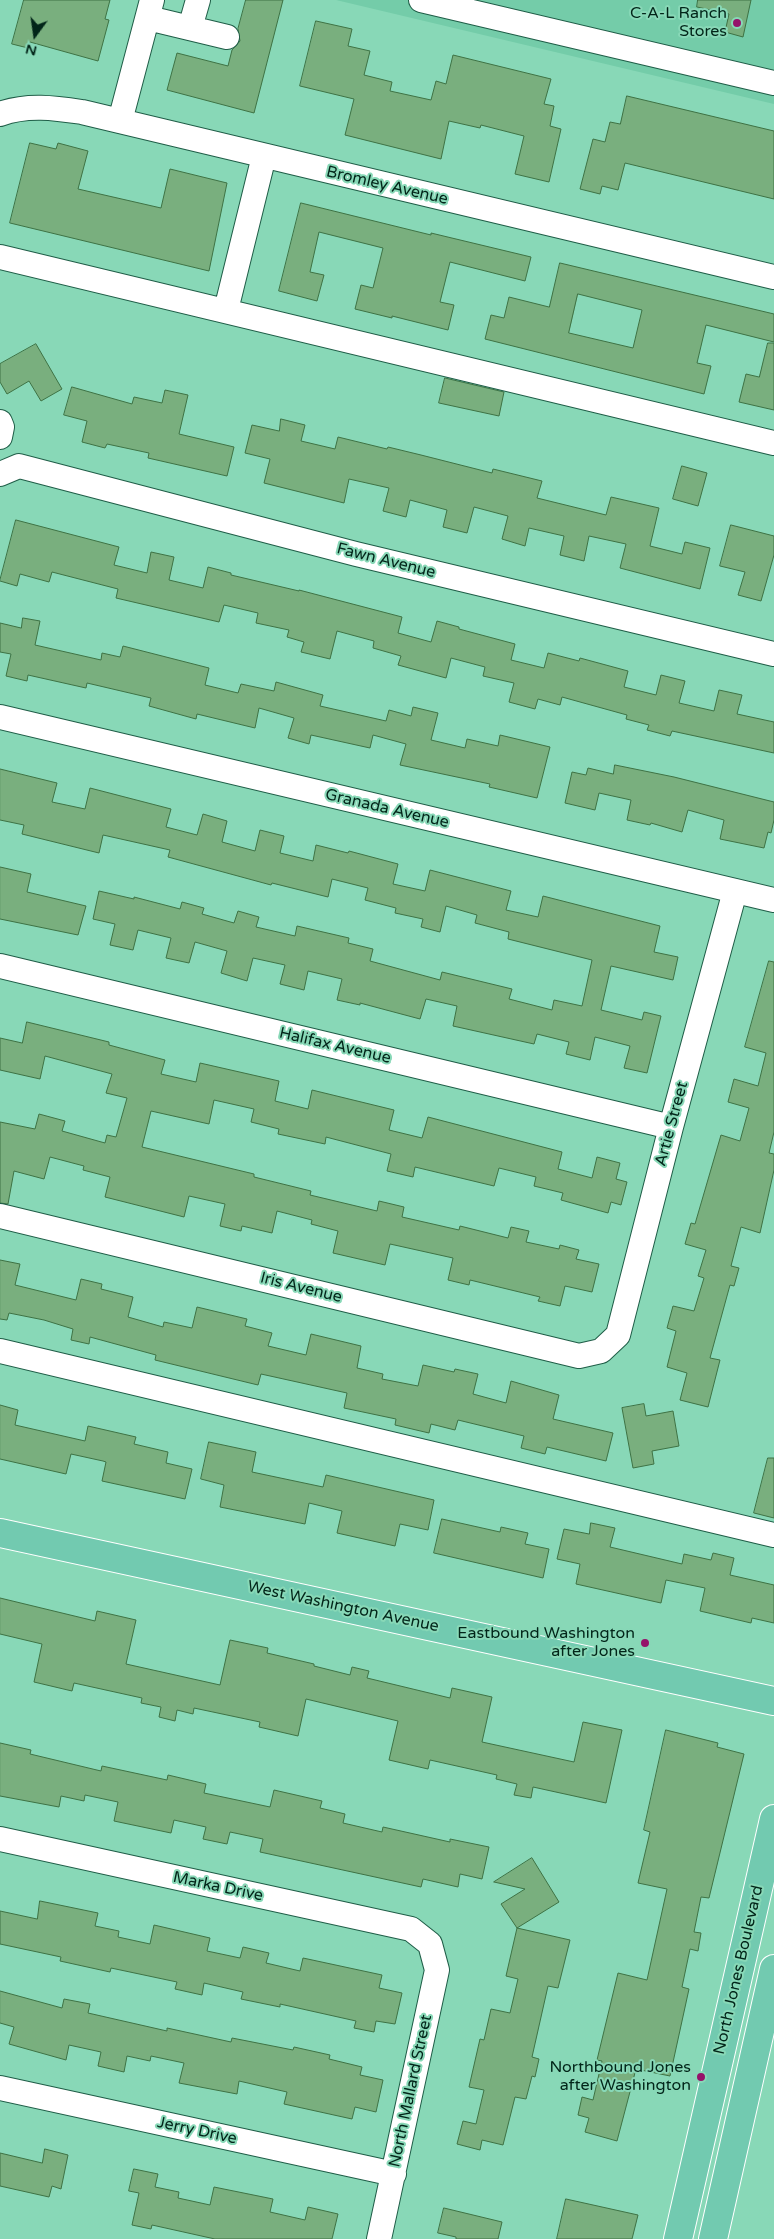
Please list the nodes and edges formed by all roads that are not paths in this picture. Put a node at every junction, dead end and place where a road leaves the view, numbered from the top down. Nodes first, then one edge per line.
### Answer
1 (198, 0) edge
2 (421, 0) edge
3 (150, 9) edge
4 (190, 28) junction
5 (227, 37) dead end
6 (774, 83) edge
7 (1, 109) edge
8 (120, 121) junction
9 (264, 156) junction
10 (0, 257) edge
11 (774, 277) edge
12 (226, 310) junction
13 (0, 422) edge
14 (0, 437) edge
15 (774, 443) edge
16 (0, 474) edge
17 (774, 654) edge
18 (0, 717) edge
19 (735, 890) junction
20 (774, 900) edge
21 (0, 966) edge
22 (671, 1127) junction
23 (0, 1216) edge
24 (0, 1351) edge
25 (601, 1352) joint
26 (0, 1533) edge
27 (774, 1535) edge
28 (774, 1700) edge
29 (774, 1819) edge
30 (0, 1839) edge
31 (430, 1944) joint
32 (774, 1969) edge
33 (0, 2088) edge
34 (394, 2174) junction
35 (379, 2239) edge
36 (678, 2239) edge
37 (713, 2239) edge

1 - 4 street
2 - 6 street
3 - 4 street
3 - 8 street
4 - 5 street
7 - 8 street, Bromley Avenue
8 - 9 street, Bromley Avenue
9 - 11 street, Bromley Avenue
9 - 12 street
10 - 12 street
12 - 15 street
13 - 14 street
16 - 17 street, Fawn Avenue
18 - 19 street, Granada Avenue
19 - 20 street, Granada Avenue
19 - 22 street, Artie Street
21 - 22 street, Halifax Avenue
22 - 25 street, Artie Street
23 - 25 street, Iris Avenue
24 - 27 street
26 - 28 main road, West Washington Avenue
29 - 36 main road, North Jones Boulevard
30 - 31 street, Marka Drive
31 - 34 street, North Mallard Street
32 - 37 main road, North Jones Boulevard
33 - 34 street, Jerry Drive
34 - 35 street, North Mallard Street

